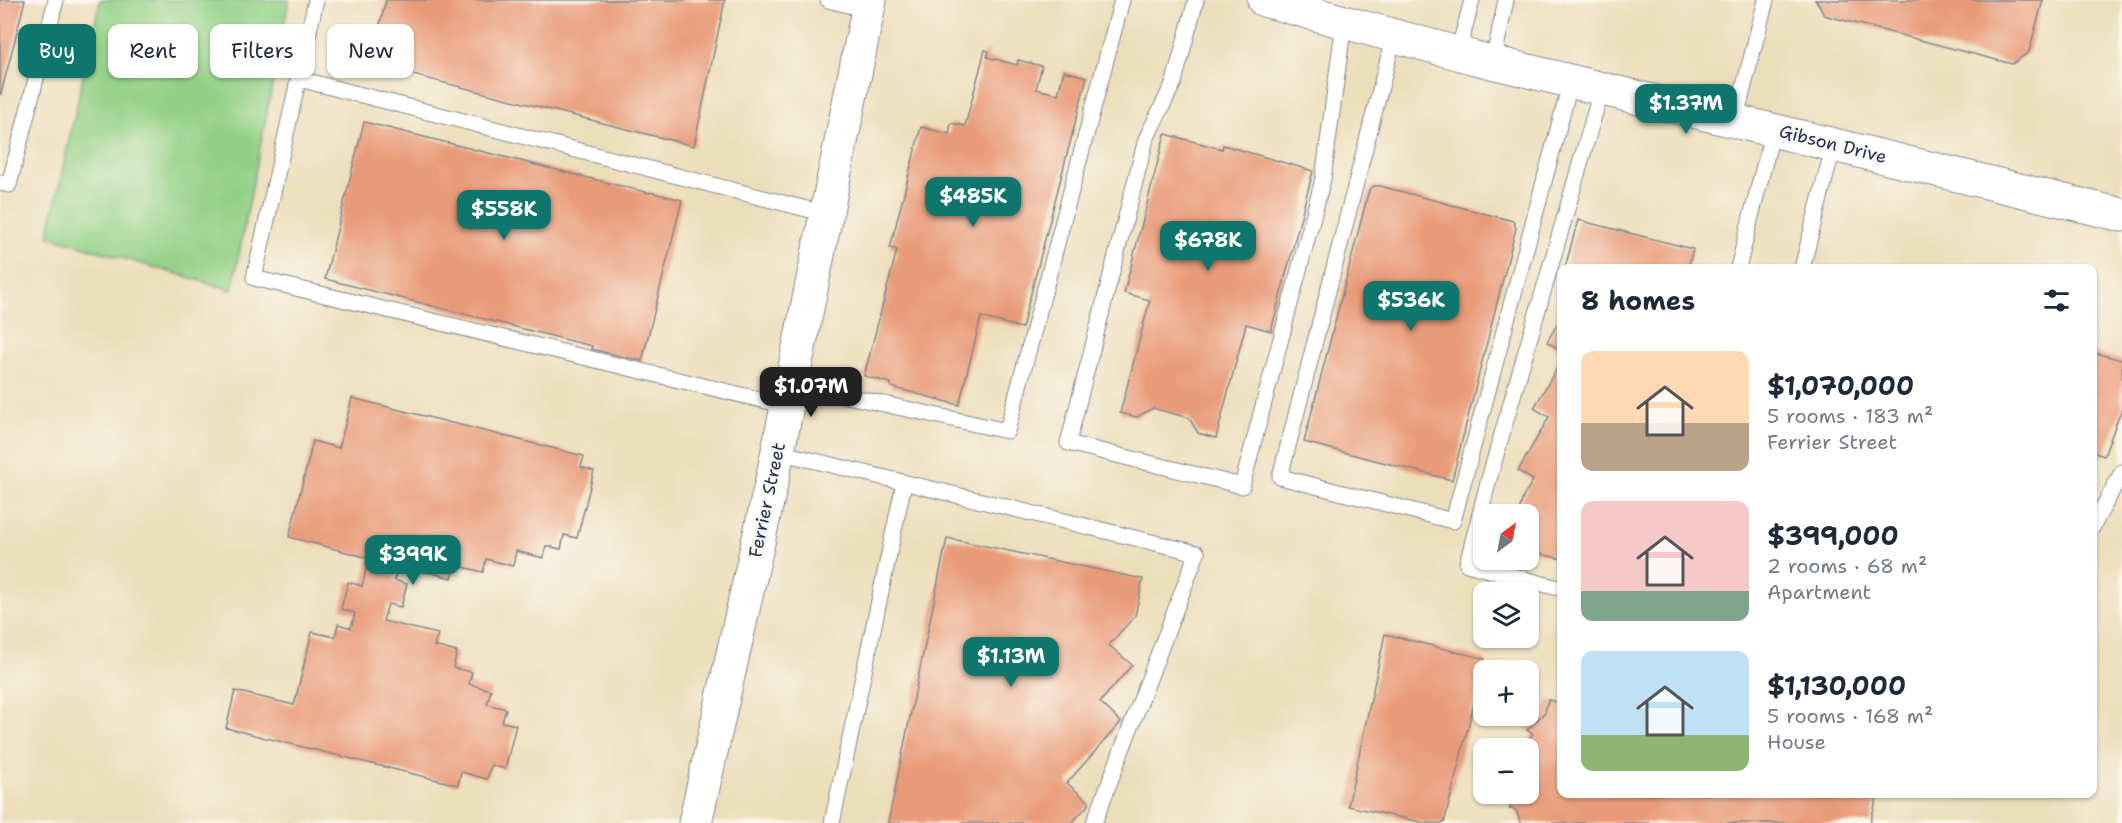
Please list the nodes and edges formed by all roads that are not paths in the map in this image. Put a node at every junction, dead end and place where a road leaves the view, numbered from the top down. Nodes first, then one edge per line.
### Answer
1 (56, 0) edge
2 (316, 0) edge
3 (828, 0) edge
4 (1122, 0) edge
5 (1196, 0) edge
6 (1264, 0) edge
7 (1472, 0) edge
8 (1506, 0) edge
9 (1766, 0) edge
10 (869, 5) edge
11 (1344, 21) junction
12 (1394, 36) junction
13 (1458, 53) junction
14 (1493, 62) junction
15 (299, 79) junction
16 (1586, 84) junction
17 (1735, 121) junction
18 (1773, 130) junction
19 (1834, 144) junction
20 (0, 183) edge
21 (826, 214) junction
22 (2122, 216) edge
23 (1739, 264) edge
24 (1803, 264) edge
25 (790, 395) junction
26 (778, 452) junction
27 (2122, 472) edge
28 (904, 483) junction
29 (2097, 519) edge
30 (1557, 588) edge
31 (695, 823) edge
32 (832, 823) edge
33 (1094, 823) edge

1 - 20 lane
2 - 15 lane
3 - 10 lane
4 - 25 lane
5 - 11 lane
6 - 11 main road, Gibson Drive
7 - 13 lane
8 - 14 lane
9 - 17 lane
10 - 21 main road, Ferrier Street
11 - 12 main road, Gibson Drive
12 - 13 main road, Gibson Drive
12 - 16 lane
13 - 14 main road, Gibson Drive
14 - 16 main road, Gibson Drive
15 - 21 lane
15 - 25 lane
16 - 17 main road, Gibson Drive
16 - 30 lane
17 - 18 main road, Gibson Drive
18 - 19 main road, Gibson Drive
18 - 23 lane
19 - 22 main road, Gibson Drive
19 - 24 lane
21 - 25 main road, Ferrier Street
25 - 26 main road, Ferrier Street
26 - 28 lane
26 - 31 main road, Ferrier Street
27 - 29 lane
28 - 32 lane
28 - 33 lane

